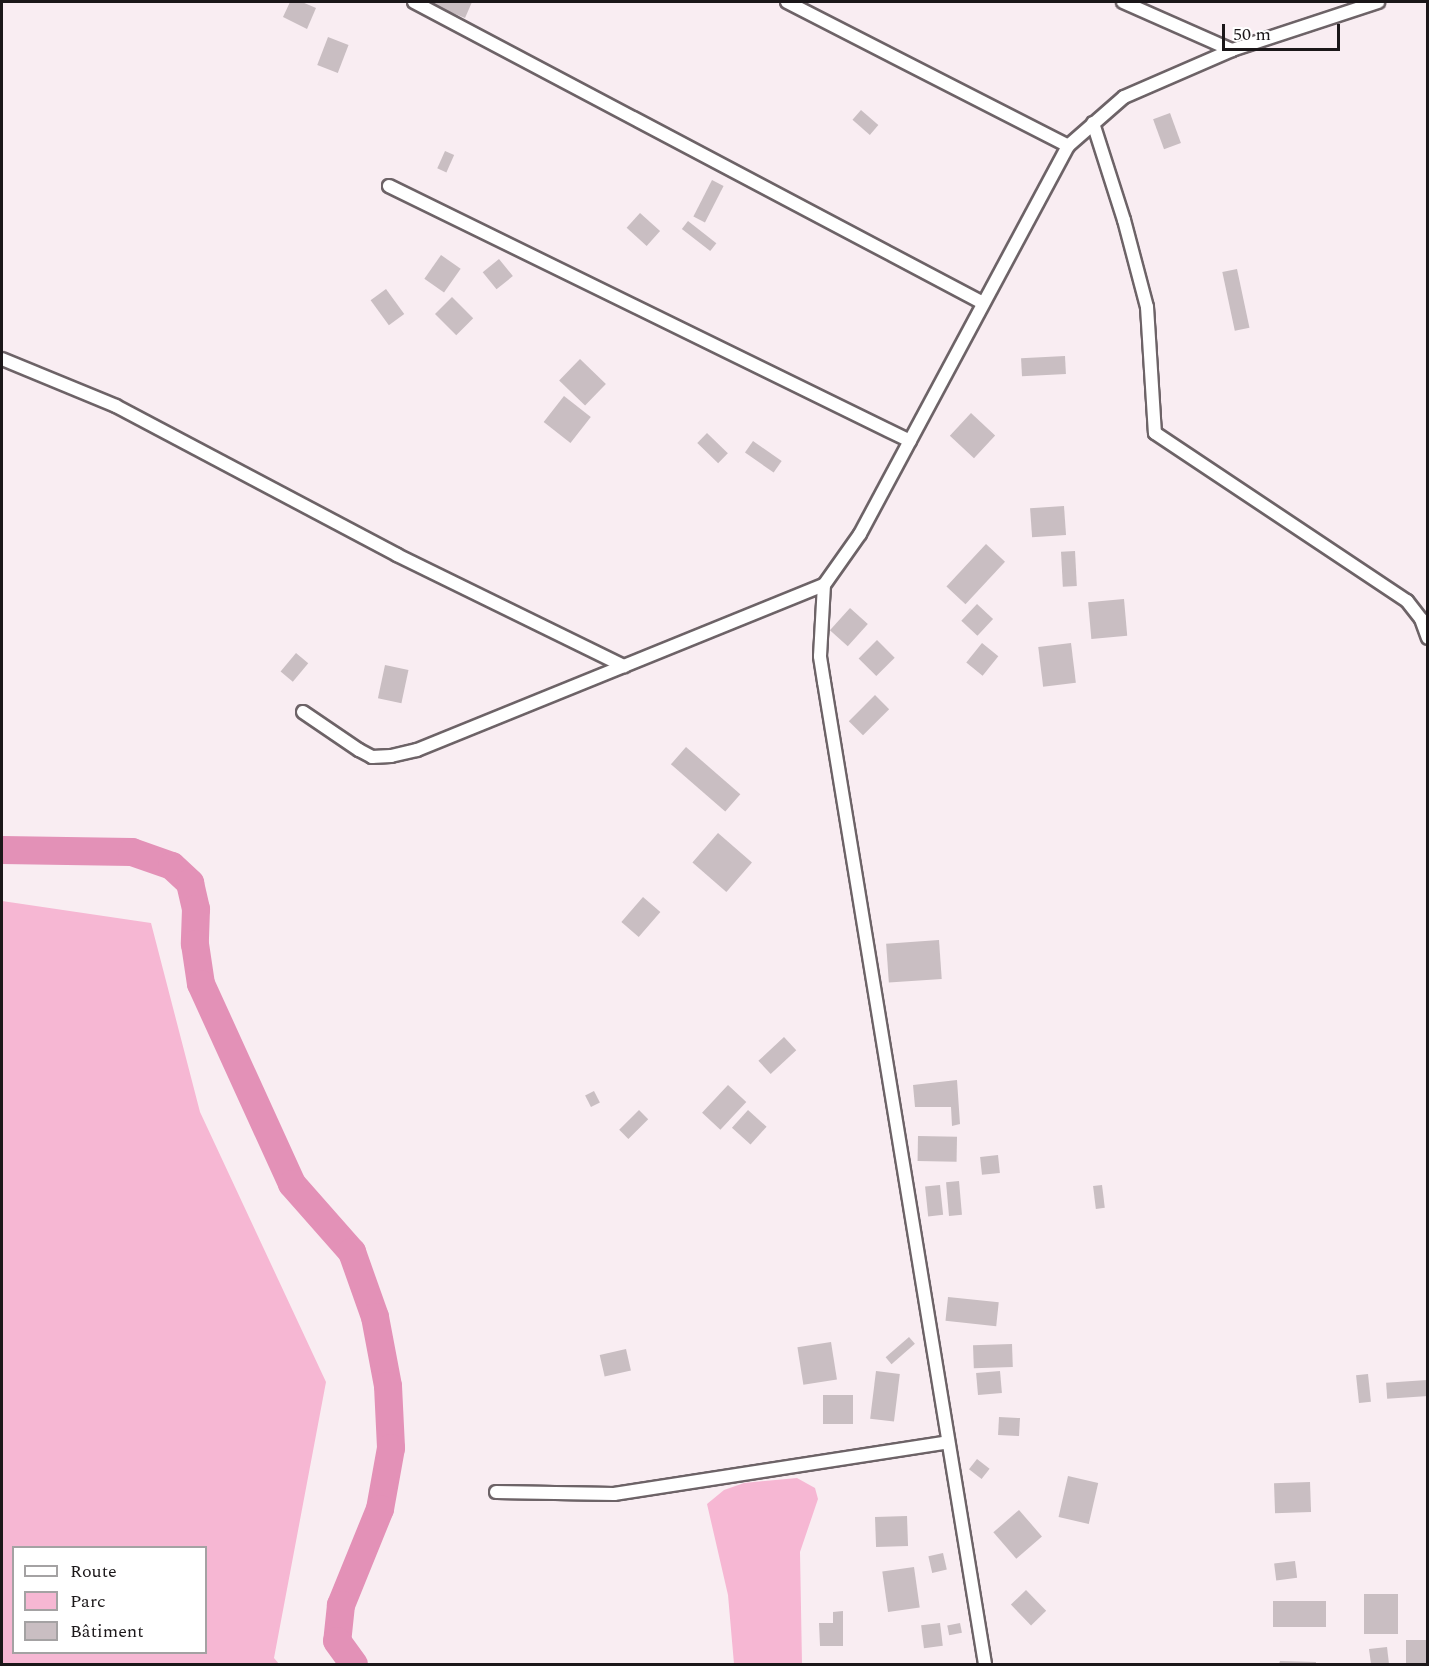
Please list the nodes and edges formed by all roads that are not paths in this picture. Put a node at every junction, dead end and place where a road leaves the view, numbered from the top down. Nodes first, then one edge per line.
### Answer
1 (414, 2) edge
2 (787, 2) edge
3 (1124, 2) edge
4 (1378, 2) edge
5 (1232, 50) junction
6 (1093, 123) junction
7 (1068, 146) junction
8 (389, 186) dead end
9 (983, 303) junction
10 (2, 359) edge
11 (910, 441) junction
12 (824, 585) junction
13 (1428, 638) edge
14 (624, 666) junction
15 (303, 712) dead end
16 (948, 1442) junction
17 (496, 1492) dead end
18 (985, 1665) edge

1 - 9 street
2 - 7 street
3 - 5 street
4 - 5 street
5 - 6 street
6 - 7 street
6 - 13 street
7 - 9 street
8 - 11 street
9 - 11 street
10 - 14 street
11 - 12 street
12 - 14 street
12 - 16 street
14 - 15 street
16 - 17 street
16 - 18 street

